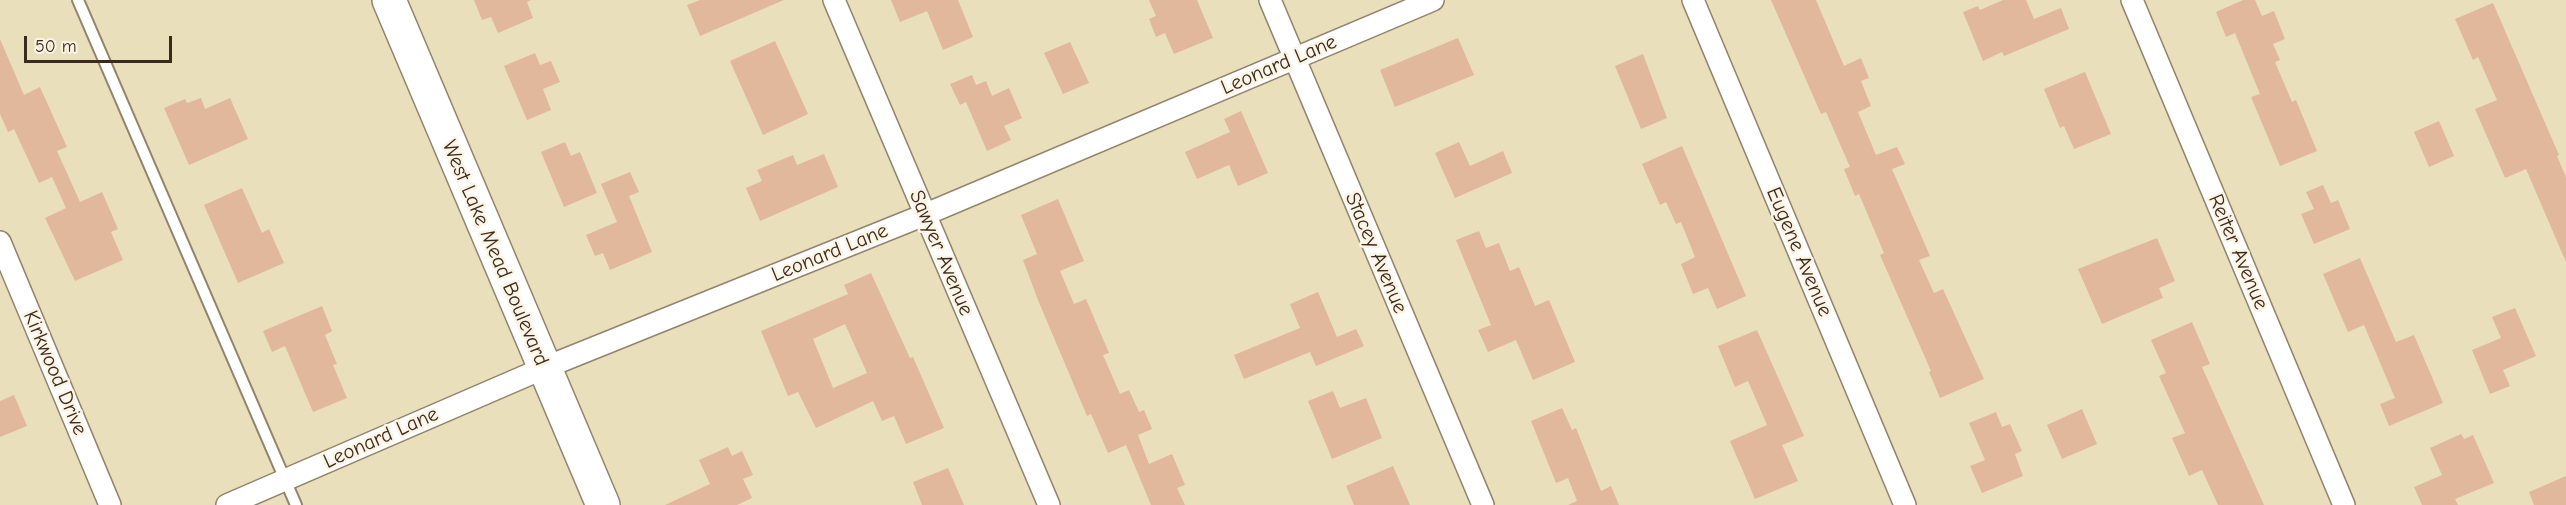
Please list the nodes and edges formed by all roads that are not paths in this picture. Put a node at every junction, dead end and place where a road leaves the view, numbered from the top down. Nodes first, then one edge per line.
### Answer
1 (78, 0) edge
2 (389, 0) edge
3 (834, 0) edge
4 (1270, 0) edge
5 (1433, 0) edge
6 (1693, 0) edge
7 (2132, 0) edge
8 (1295, 58) junction
9 (924, 215) junction
10 (0, 242) edge
11 (544, 368) junction
12 (285, 482) junction
13 (110, 505) edge
14 (227, 505) edge
15 (296, 505) edge
16 (603, 505) edge
17 (1049, 505) edge
18 (1483, 505) edge
19 (1905, 505) edge
20 (2344, 505) edge

1 - 12 lane
2 - 11 main road, West Lake Mead Boulevard
3 - 9 street, Sawyer Avenue
4 - 8 street, Stacey Avenue
5 - 8 street, Leonard Lane
6 - 19 street, Eugene Avenue
7 - 20 street, Reiter Avenue
8 - 9 street, Leonard Lane
8 - 18 street, Stacey Avenue
9 - 11 street, Leonard Lane
9 - 17 street, Sawyer Avenue
10 - 13 street, Kirkwood Drive
11 - 12 street, Leonard Lane
11 - 16 main road, West Lake Mead Boulevard
12 - 14 street, Leonard Lane
12 - 15 lane

